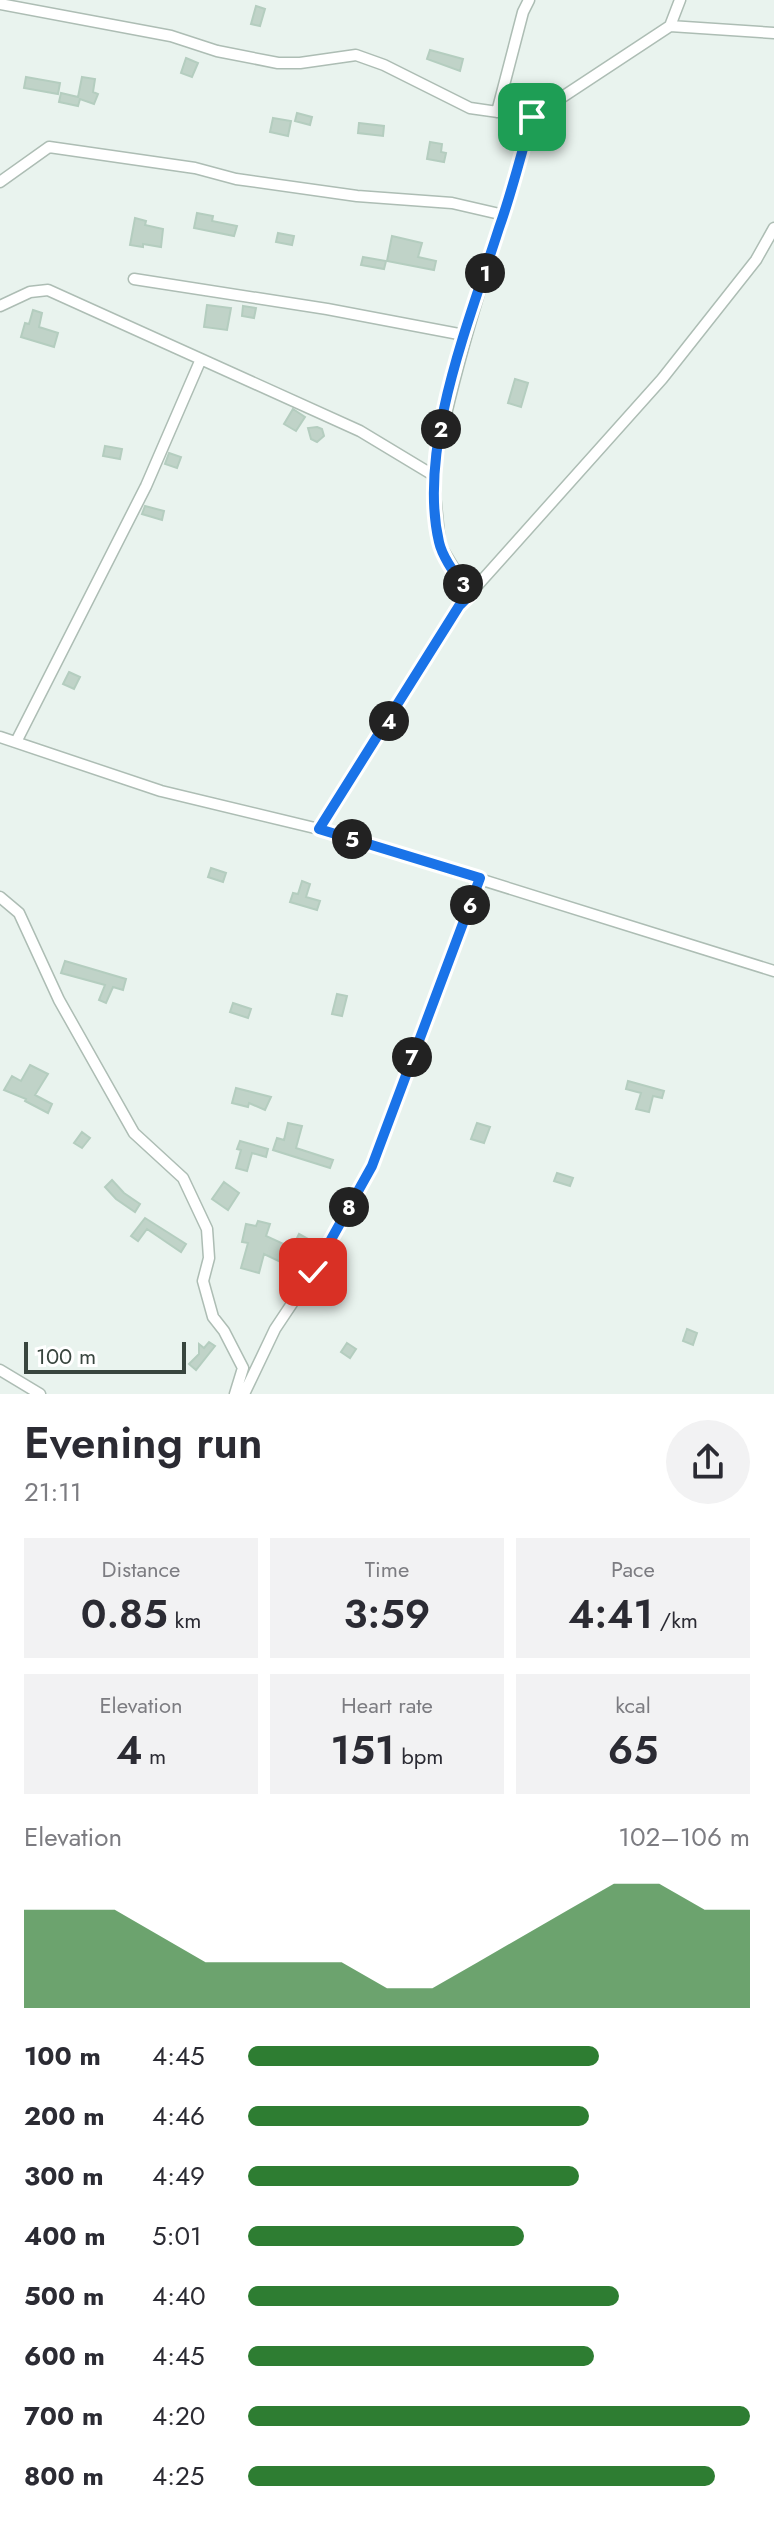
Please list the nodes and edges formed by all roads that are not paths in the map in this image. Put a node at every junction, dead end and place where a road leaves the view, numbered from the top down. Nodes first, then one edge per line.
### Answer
1 (529, 0) edge
2 (680, 0) edge
3 (0, 4) edge
4 (670, 26) junction
5 (774, 33) edge
6 (497, 112) junction
7 (532, 117) junction
8 (0, 182) edge
9 (504, 215) junction
10 (774, 228) edge
11 (134, 279) dead end
12 (0, 306) edge
13 (464, 335) junction
14 (201, 359) junction
15 (433, 475) junction
16 (470, 595) junction
17 (0, 737) edge
18 (16, 742) junction
19 (319, 829) junction
20 (480, 878) junction
21 (0, 897) edge
22 (774, 971) edge
23 (0, 1370) edge
24 (40, 1394) edge
25 (235, 1394) edge
26 (244, 1394) edge

1 - 6 street
2 - 4 street
3 - 6 street
4 - 5 street
4 - 7 street
6 - 7 street
7 - 9 street
8 - 9 street
9 - 13 street
10 - 16 street
11 - 13 street
12 - 14 street
13 - 15 street
14 - 15 street
14 - 18 street
15 - 16 street
16 - 19 street
17 - 18 street
18 - 19 street
19 - 20 street
20 - 22 street
20 - 26 street
21 - 25 street
23 - 24 street

